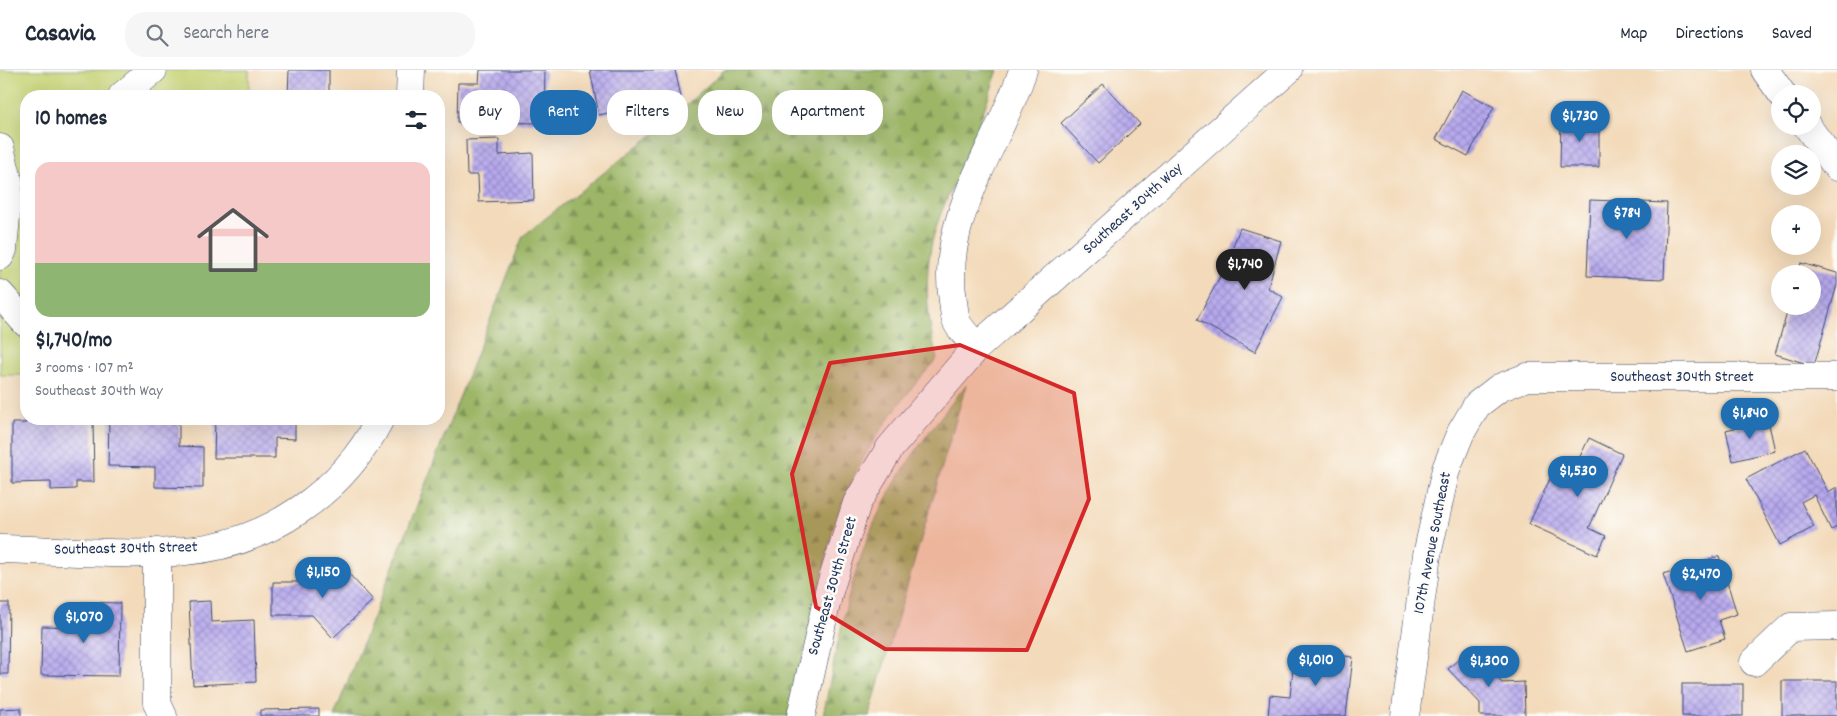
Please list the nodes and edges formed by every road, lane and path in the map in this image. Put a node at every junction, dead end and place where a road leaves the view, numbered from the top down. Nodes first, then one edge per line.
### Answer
1 (153, 70) edge
2 (411, 70) edge
3 (1023, 70) edge
4 (1288, 70) edge
5 (1765, 70) edge
6 (1776, 85) edge
7 (129, 90) edge
8 (410, 90) edge
9 (1814, 135) edge
10 (0, 148) edge
11 (1837, 167) edge
12 (0, 256) edge
13 (0, 294) edge
14 (20, 316) edge
15 (977, 347) junction
16 (1528, 377) joint
17 (1837, 377) edge
18 (377, 425) edge
19 (0, 549) edge
20 (157, 552) junction
21 (1837, 626) edge
22 (1754, 662) dead end
23 (163, 716) edge
24 (801, 716) edge
25 (1405, 716) edge

1 - 7 street
2 - 8 street
3 - 15 street
4 - 15 street, Southeast 304th Way
5 - 6 street
9 - 11 street
10 - 12 street
13 - 14 street
15 - 24 street, Southeast 304th Street
16 - 17 street, Southeast 304th Street
16 - 25 street, 107th Avenue Southeast
18 - 20 street, Southeast 304th Street
19 - 20 street, Southeast 304th Street
20 - 23 street
21 - 22 street

